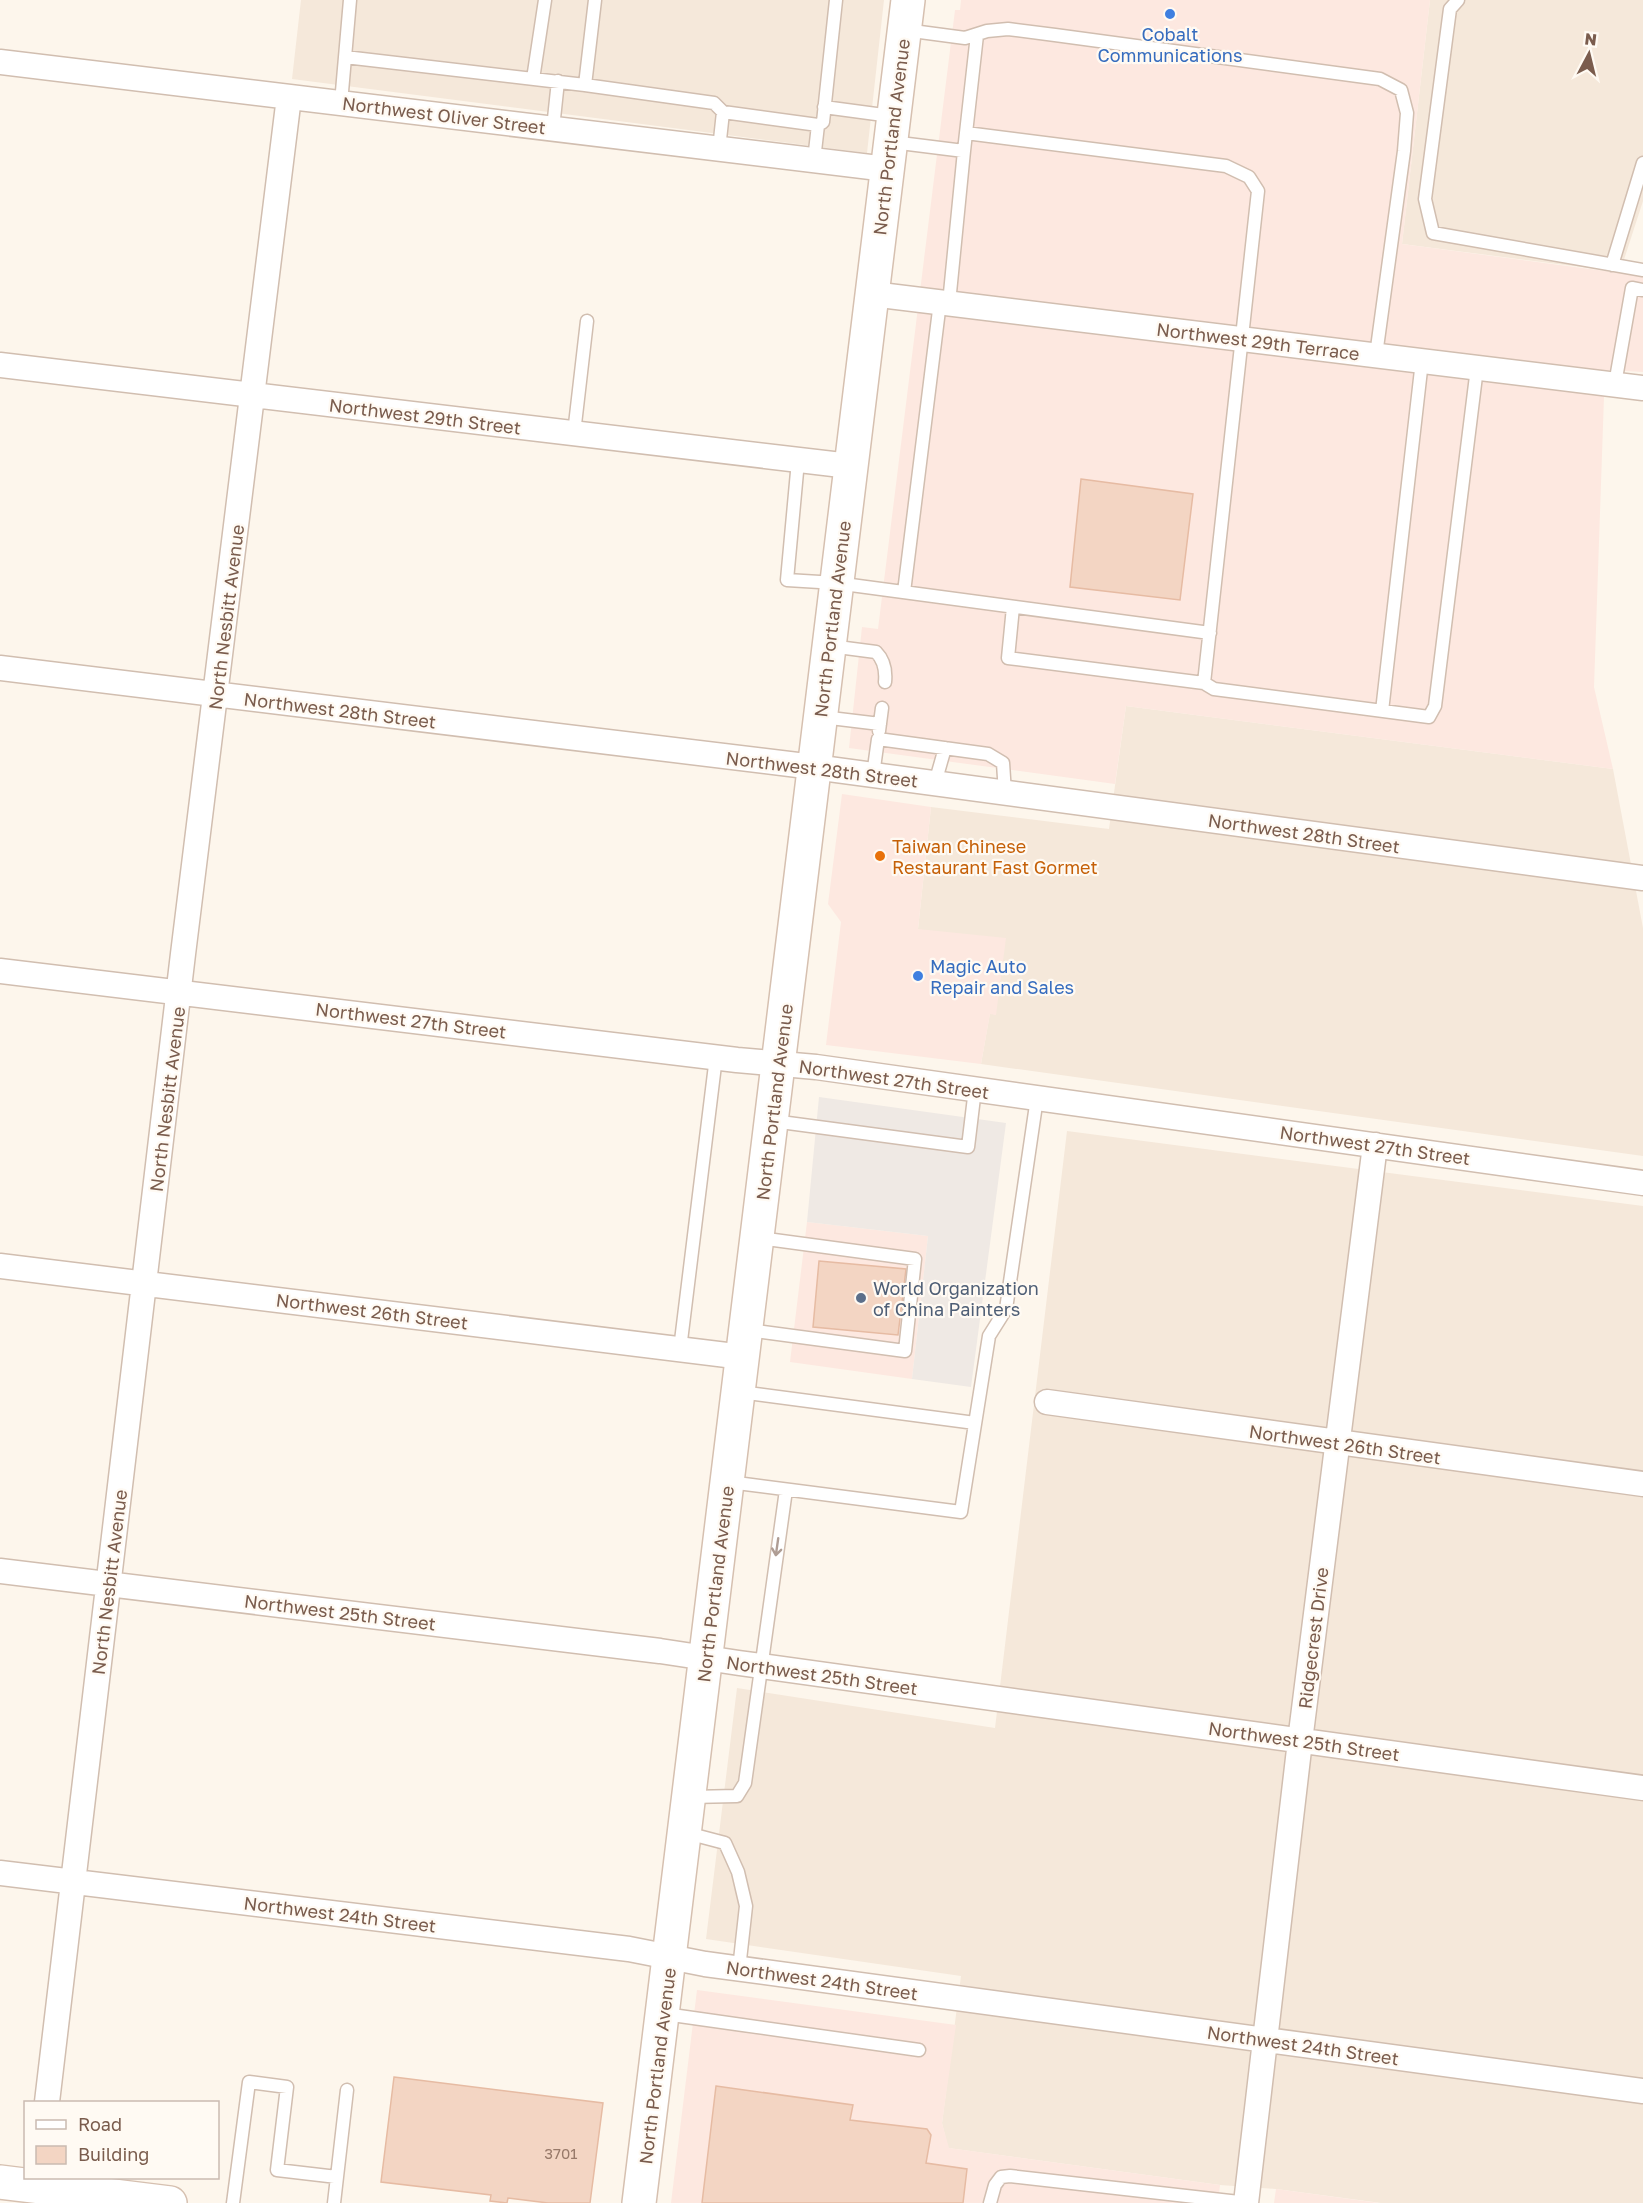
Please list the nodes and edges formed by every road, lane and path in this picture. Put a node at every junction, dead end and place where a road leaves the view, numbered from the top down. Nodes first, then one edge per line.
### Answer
1 (350, 0) edge
2 (545, 0) edge
3 (595, 0) edge
4 (836, 0) edge
5 (1458, 0) edge
6 (906, 15) edge
7 (977, 34) junction
8 (345, 57) junction
9 (0, 62) edge
10 (533, 79) junction
11 (558, 81) junction
12 (585, 85) junction
13 (289, 97) junction
14 (341, 103) junction
15 (824, 107) junction
16 (723, 112) junction
17 (818, 125) junction
18 (553, 128) junction
19 (966, 133) junction
20 (890, 143) junction
21 (719, 149) junction
22 (964, 151) junction
23 (814, 160) junction
24 (1643, 163) edge
25 (1612, 265) junction
26 (1643, 270) edge
27 (1643, 290) edge
28 (872, 294) junction
29 (944, 302) junction
30 (587, 321) dead end
31 (1243, 339) junction
32 (1376, 355) junction
33 (1422, 361) junction
34 (0, 365) edge
35 (1477, 368) junction
36 (1615, 384) junction
37 (1643, 388) edge
38 (253, 396) junction
39 (574, 434) junction
40 (798, 461) junction
41 (850, 466) junction
42 (836, 583) junction
43 (904, 592) junction
44 (1013, 607) junction
45 (1210, 633) junction
46 (829, 646) junction
47 (0, 668) edge
48 (885, 682) dead end
49 (1204, 683) junction
50 (216, 695) junction
51 (882, 708) dead end
52 (1382, 711) junction
53 (820, 717) junction
54 (880, 724) junction
55 (878, 739) junction
56 (945, 748) junction
57 (814, 767) junction
58 (873, 776) junction
59 (935, 783) junction
60 (1005, 793) junction
61 (1643, 878) edge
62 (0, 970) edge
63 (179, 992) junction
64 (716, 1057) junction
65 (778, 1064) junction
66 (975, 1089) junction
67 (1037, 1098) junction
68 (772, 1121) junction
69 (1375, 1145) junction
70 (1643, 1183) edge
71 (758, 1238) junction
72 (0, 1266) edge
73 (145, 1284) junction
74 (745, 1343) junction
75 (680, 1349) junction
76 (739, 1392) junction
77 (1047, 1402) dead end
78 (975, 1423) junction
79 (1337, 1443) junction
80 (728, 1482) junction
81 (1643, 1484) edge
82 (786, 1490) junction
83 (0, 1571) edge
84 (109, 1584) junction
85 (706, 1658) junction
86 (760, 1666) junction
87 (1300, 1741) junction
88 (1643, 1788) edge
89 (689, 1797) junction
90 (685, 1833) junction
91 (0, 1873) edge
92 (73, 1882) junction
93 (670, 1958) junction
94 (739, 1969) junction
95 (663, 2014) junction
96 (1264, 2040) junction
97 (920, 2050) dead end
98 (347, 2090) dead end
99 (1643, 2091) edge
100 (47, 2101) edge
101 (337, 2177) junction
102 (0, 2182) edge
103 (39, 2189) edge
104 (1209, 2201) edge
105 (171, 2203) edge
106 (233, 2203) edge
107 (334, 2203) edge
108 (639, 2203) edge
109 (990, 2203) edge
110 (1248, 2203) edge

1 - 8 lane
2 - 10 lane
3 - 12 lane
4 - 15 lane
5 - 25 lane
6 - 7 lane
6 - 20 main road, North Portland Avenue
7 - 19 lane
7 - 32 lane
8 - 10 lane
8 - 14 lane
9 - 13 street, Northwest Oliver Street
10 - 11 lane
11 - 12 lane
11 - 18 lane
12 - 16 lane
13 - 14 street, Northwest Oliver Street
13 - 38 street, North Nesbitt Avenue
14 - 18 street, Northwest Oliver Street
15 - 17 lane
15 - 20 lane
16 - 17 lane
16 - 21 lane
17 - 23 lane
18 - 21 street, Northwest Oliver Street
19 - 22 lane
19 - 31 lane
20 - 22 lane
20 - 23 street, Northwest Oliver Street
20 - 28 main road, North Portland Avenue
21 - 23 street, Northwest Oliver Street
22 - 29 lane
24 - 25 lane
25 - 26 lane
27 - 36 lane
28 - 29 street, Northwest 29th Terrace
28 - 41 main road, North Portland Avenue
29 - 31 street, Northwest 29th Terrace
29 - 43 lane
30 - 39 lane
31 - 32 street, Northwest 29th Terrace
31 - 45 lane
32 - 33 street, Northwest 29th Terrace
33 - 35 street, Northwest 29th Terrace
33 - 52 lane
34 - 38 street, Northwest 29th Street
35 - 36 street, Northwest 29th Terrace
35 - 52 lane
36 - 37 street, Northwest 29th Terrace
38 - 39 street, Northwest 29th Street
38 - 50 street, North Nesbitt Avenue
39 - 40 street, Northwest 29th Street
40 - 41 street, Northwest 29th Street
40 - 42 lane
41 - 42 main road, North Portland Avenue
42 - 43 lane
42 - 46 main road, North Portland Avenue
43 - 44 lane
44 - 45 lane
44 - 49 lane
45 - 49 lane
46 - 48 lane
46 - 53 main road, North Portland Avenue
47 - 50 street, Northwest 28th Street
49 - 52 lane
50 - 57 street, Northwest 28th Street
50 - 63 street, North Nesbitt Avenue
51 - 54 lane
53 - 54 lane
53 - 57 main road, North Portland Avenue
54 - 55 lane
55 - 56 lane
55 - 58 lane
56 - 59 lane
56 - 60 lane
57 - 58 street, Northwest 28th Street
57 - 65 main road, North Portland Avenue
58 - 59 street, Northwest 28th Street
59 - 60 street, Northwest 28th Street
60 - 61 street, Northwest 28th Street
62 - 63 street, Northwest 27th Street
63 - 64 street, Northwest 27th Street
63 - 73 street, North Nesbitt Avenue
64 - 65 street, Northwest 27th Street
64 - 75 lane
65 - 66 street, Northwest 27th Street
65 - 68 main road, North Portland Avenue
66 - 67 street, Northwest 27th Street
66 - 68 lane
67 - 69 street, Northwest 27th Street
67 - 78 lane
68 - 71 main road, North Portland Avenue
69 - 70 street, Northwest 27th Street
69 - 79 street, Ridgecrest Drive
71 - 74 main road, North Portland Avenue
71 - 74 lane
72 - 73 street, Northwest 26th Street
73 - 75 street, Northwest 26th Street
73 - 84 street, North Nesbitt Avenue
74 - 75 street, Northwest 26th Street
74 - 76 main road, North Portland Avenue
76 - 78 lane
76 - 80 main road, North Portland Avenue
77 - 79 street, Northwest 26th Street
78 - 82 lane
79 - 81 street, Northwest 26th Street
79 - 87 street, Ridgecrest Drive
80 - 82 lane
80 - 85 main road, North Portland Avenue
82 -> 86 lane
83 - 84 street, Northwest 25th Street
84 - 85 street, Northwest 25th Street
84 - 92 street, North Nesbitt Avenue
85 - 86 street, Northwest 25th Street
85 - 89 main road, North Portland Avenue
86 - 87 street, Northwest 25th Street
86 - 89 lane
87 - 88 street, Northwest 25th Street
87 - 96 street, Ridgecrest Drive
89 - 90 main road, North Portland Avenue
90 - 93 main road, North Portland Avenue
90 - 94 lane
91 - 92 street, Northwest 24th Street
92 - 93 street, Northwest 24th Street
92 - 100 street, North Nesbitt Avenue
93 - 94 street, Northwest 24th Street
93 - 95 main road, North Portland Avenue
94 - 96 street, Northwest 24th Street
95 - 97 lane
95 - 108 main road, North Portland Avenue
96 - 99 street, Northwest 24th Street
96 - 110 street, Ridgecrest Drive
98 - 101 lane
101 - 106 lane
101 - 107 lane
102 - 103 main road
103 - 105 main road
104 - 109 lane
104 - 110 lane

